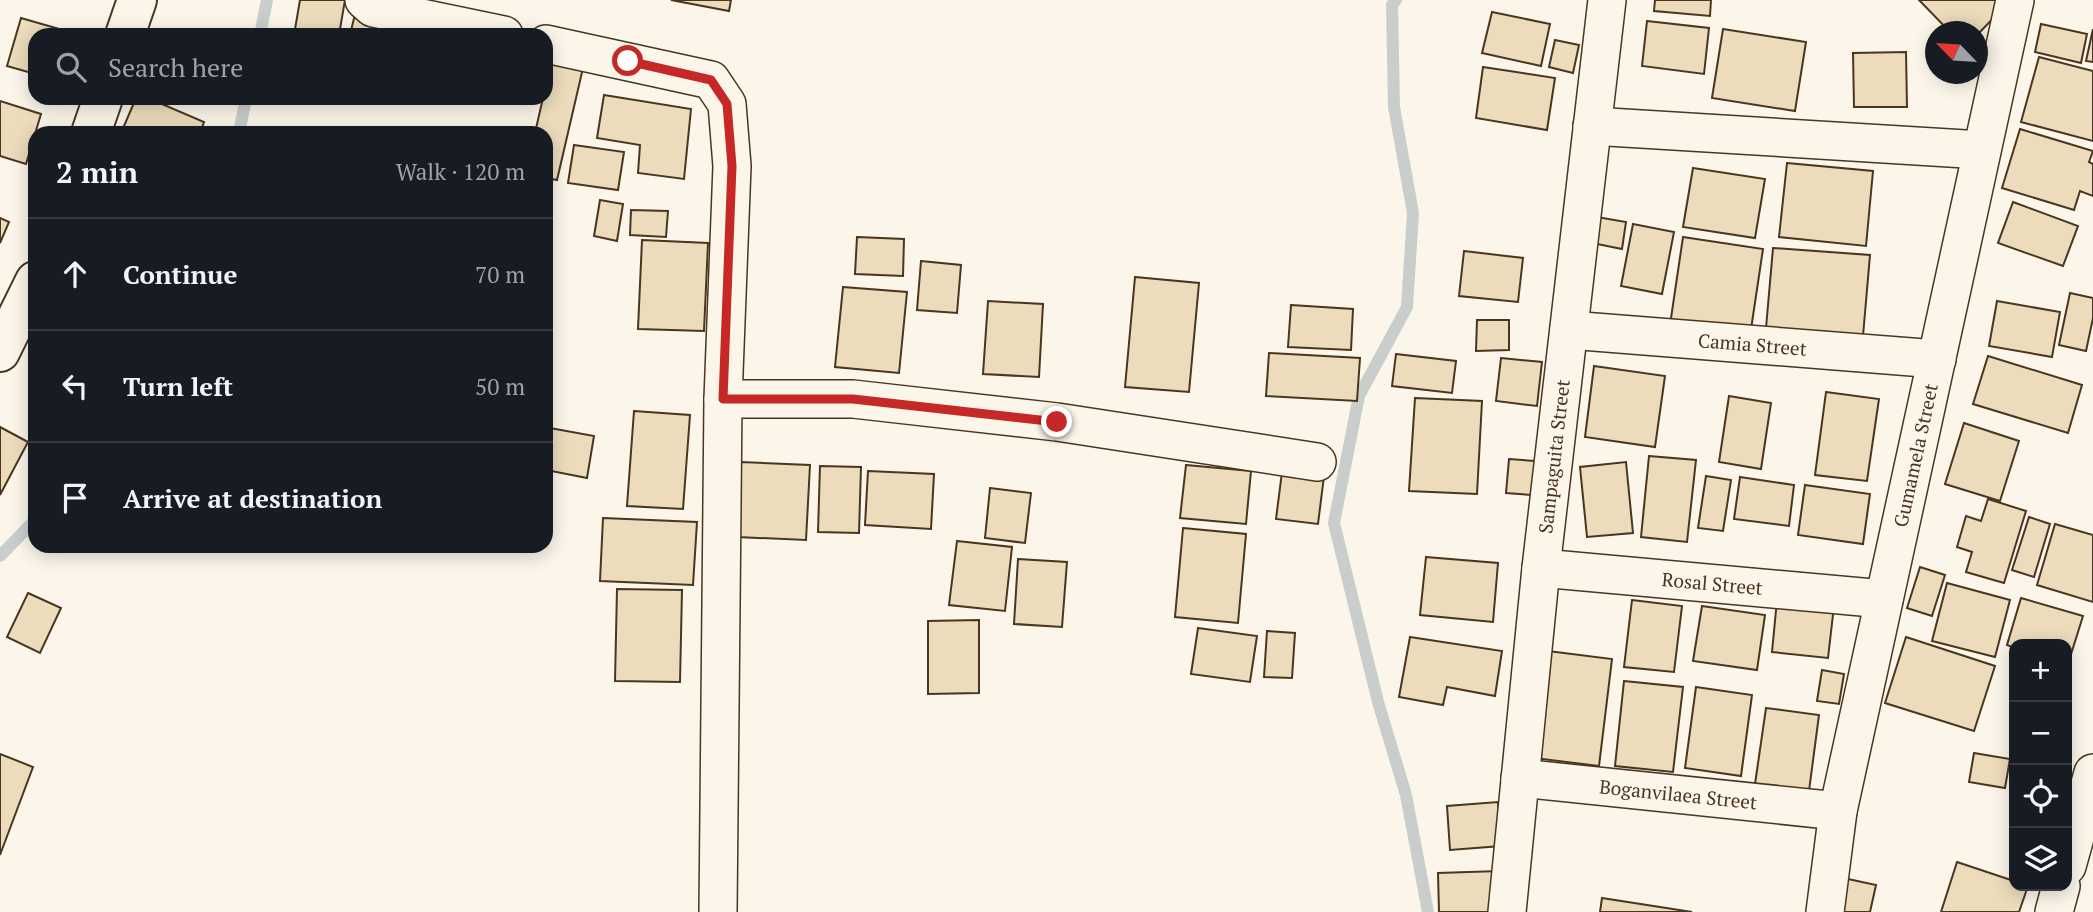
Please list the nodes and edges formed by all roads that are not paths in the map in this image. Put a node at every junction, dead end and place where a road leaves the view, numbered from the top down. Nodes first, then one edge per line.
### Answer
1 (136, 0) edge
2 (364, 0) edge
3 (1607, 0) edge
4 (2015, 0) edge
5 (127, 28) edge
6 (470, 28) edge
7 (553, 46) edge
8 (101, 105) edge
9 (93, 126) edge
10 (1592, 126) junction
11 (1982, 150) junction
12 (28, 295) edge
13 (1569, 330) junction
14 (0, 352) edge
15 (1937, 359) junction
16 (723, 399) junction
17 (1317, 462) dead end
18 (1541, 568) junction
19 (1884, 599) junction
20 (2093, 773) edge
21 (1520, 778) junction
22 (1838, 811) junction
23 (2072, 848) edge
24 (2060, 891) edge
25 (718, 912) edge
26 (1507, 912) edge
27 (1825, 912) edge
28 (2054, 912) edge

1 - 5 street
2 - 6 street
3 - 10 street, Sampaguita Street
4 - 11 street, Gumamela Street
7 - 16 street
8 - 9 street
10 - 11 street
10 - 13 street, Sampaguita Street
11 - 15 street, Gumamela Street
12 - 14 street
13 - 15 street, Camia Street
13 - 18 street, Sampaguita Street
15 - 19 street, Gumamela Street
16 - 17 street
16 - 25 street
18 - 19 street, Rosal Street
18 - 21 street, Sampaguita Street
19 - 22 street, Gumamela Street
20 - 23 street
21 - 22 street, Boganvilaea Street
21 - 26 street, Sampaguita Street
22 - 27 street, Gumamela Street
24 - 28 street

